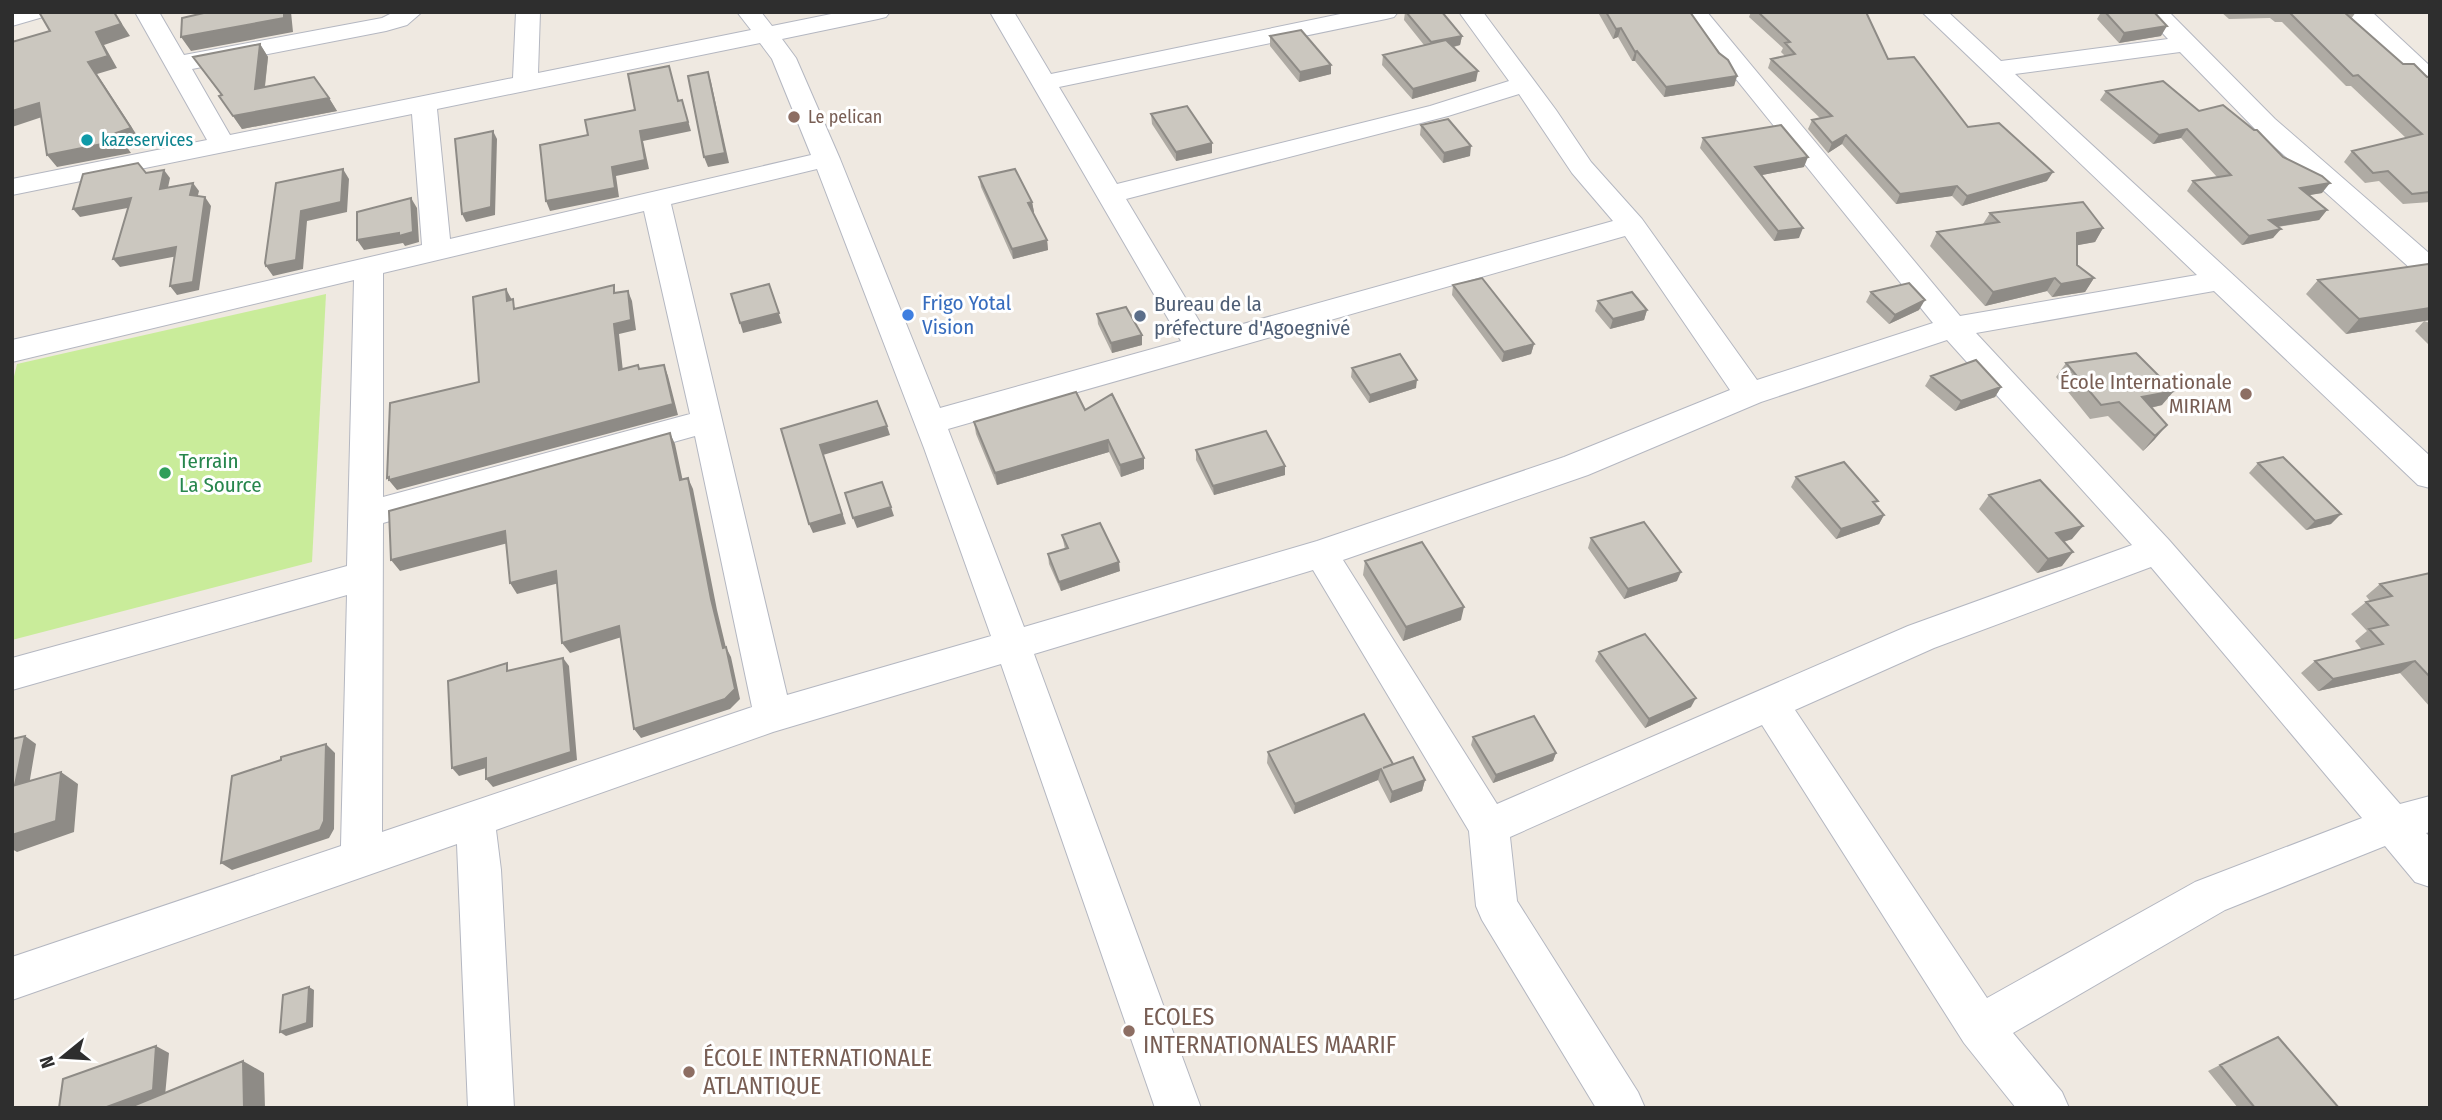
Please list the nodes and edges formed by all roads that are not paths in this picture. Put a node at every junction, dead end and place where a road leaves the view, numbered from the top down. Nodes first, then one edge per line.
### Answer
1 (35, 12) edge
2 (147, 12) edge
3 (410, 12) edge
4 (528, 12) edge
5 (878, 12) edge
6 (1002, 12) edge
7 (1386, 12) edge
8 (1471, 12) edge
9 (1694, 12) edge
10 (1934, 12) edge
11 (2155, 12) edge
12 (2358, 12) edge
13 (12, 19) edge
14 (758, 24) edge
15 (2185, 44) junction
16 (178, 64) junction
17 (1996, 69) junction
18 (2430, 80) edge
19 (1044, 83) junction
20 (1524, 84) junction
21 (524, 85) junction
22 (424, 106) junction
23 (223, 145) junction
24 (827, 159) junction
25 (12, 187) edge
26 (1110, 195) junction
27 (656, 201) junction
28 (1632, 225) junction
29 (437, 251) junction
30 (369, 267) junction
31 (2430, 270) edge
32 (2223, 280) junction
33 (1953, 327) junction
34 (1198, 345) junction
35 (12, 351) edge
36 (1750, 394) junction
37 (708, 421) junction
38 (931, 422) junction
39 (2430, 476) edge
40 (367, 514) junction
41 (2157, 550) junction
42 (1321, 554) junction
43 (366, 575) junction
44 (1014, 643) junction
45 (12, 674) edge
46 (1769, 703) junction
47 (773, 716) junction
48 (474, 818) junction
49 (2411, 819) edge
50 (1489, 827) junction
51 (361, 856) junction
52 (2430, 868) edge
53 (12, 979) edge
54 (1980, 1027) junction
55 (491, 1108) edge
56 (1178, 1108) edge
57 (1622, 1108) edge
58 (2046, 1108) edge

1 - 13 street
2 - 16 street
3 - 16 street
4 - 21 street
5 - 14 street
6 - 19 street
7 - 19 street
8 - 20 street
9 - 33 street
10 - 17 street
11 - 15 street
12 - 18 street
14 - 21 street
14 - 24 street
15 - 17 street
15 - 31 street
16 - 23 street
17 - 32 street
19 - 26 street
20 - 26 street
20 - 28 street
21 - 22 street
22 - 23 street
22 - 29 street
23 - 25 street
24 - 27 street
24 - 38 street
26 - 34 street
27 - 29 street
27 - 37 street
28 - 34 street
28 - 36 street
29 - 30 street
30 - 35 street
30 - 40 street
32 - 33 street
32 - 39 street
33 - 36 street
33 - 41 street
34 - 38 street
36 - 42 street
37 - 40 street
37 - 47 street
38 - 44 street
40 - 43 street
41 - 46 street
41 - 49 street
42 - 44 street
42 - 50 street
43 - 45 street
43 - 51 street
44 - 47 street
44 - 56 street
46 - 50 street
46 - 54 street
47 - 48 street
48 - 51 street
48 - 55 street
49 - 52 street
49 - 54 street
50 - 57 street
51 - 53 street
54 - 58 street

